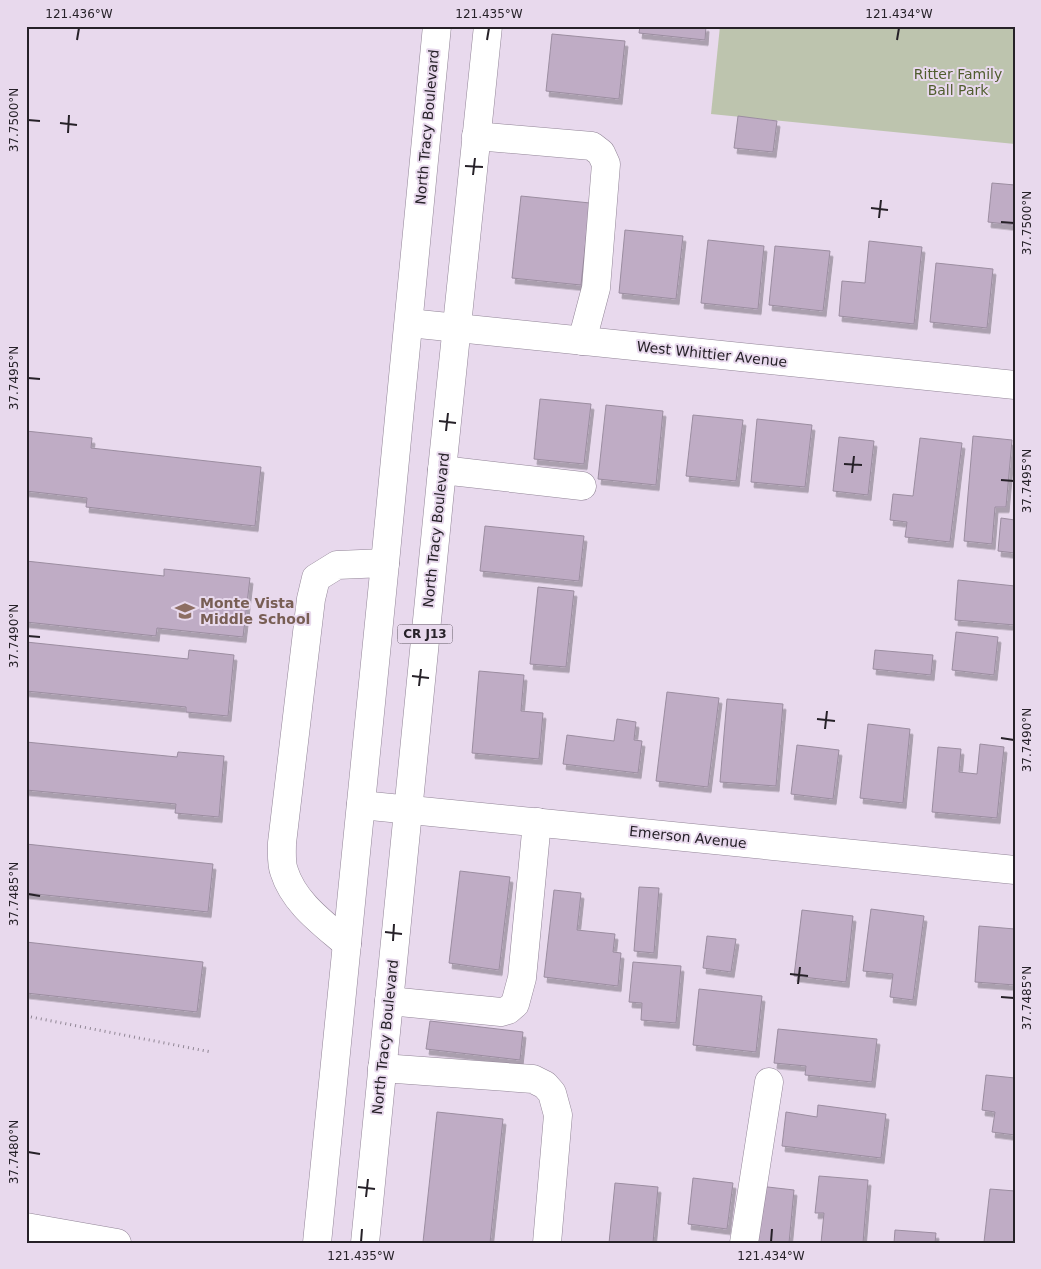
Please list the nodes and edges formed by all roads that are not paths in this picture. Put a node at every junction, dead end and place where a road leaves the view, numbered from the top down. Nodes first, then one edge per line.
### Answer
1 (437, 26) edge
2 (488, 26) edge
3 (476, 136) junction
4 (409, 323) junction
5 (456, 328) junction
6 (582, 341) junction
7 (1015, 386) edge
8 (442, 470) junction
9 (582, 486) dead end
10 (385, 563) junction
11 (361, 805) junction
12 (408, 809) junction
13 (537, 822) junction
14 (1015, 870) edge
15 (347, 944) junction
16 (389, 1001) junction
17 (382, 1068) junction
18 (769, 1082) dead end
19 (26, 1227) edge
20 (117, 1243) edge
21 (317, 1243) edge
22 (365, 1243) edge
23 (547, 1243) edge
24 (744, 1243) edge

1 - 4 main road, North Tracy Boulevard / CR J13
2 - 3 main road, North Tracy Boulevard / CR J13
3 - 5 main road, North Tracy Boulevard / CR J13
3 - 6 main road
4 - 5 main road, West Whittier Avenue
4 - 10 main road, North Tracy Boulevard / CR J13
5 - 6 main road, West Whittier Avenue
5 - 8 main road, North Tracy Boulevard / CR J13
6 - 7 main road, West Whittier Avenue
8 - 9 main road
8 - 12 main road, North Tracy Boulevard / CR J13
10 - 11 main road, North Tracy Boulevard / CR J13
10 - 15 main road
11 - 12 main road, Emerson Avenue
11 - 15 main road, North Tracy Boulevard / CR J13
12 - 13 main road, Emerson Avenue
12 - 16 main road, North Tracy Boulevard / CR J13
13 - 14 main road, Emerson Avenue
13 - 16 main road
15 - 21 main road, North Tracy Boulevard / CR J13
16 - 17 main road, North Tracy Boulevard / CR J13
17 - 22 main road, North Tracy Boulevard / CR J13
17 - 23 main road
18 - 24 main road
19 - 20 main road

